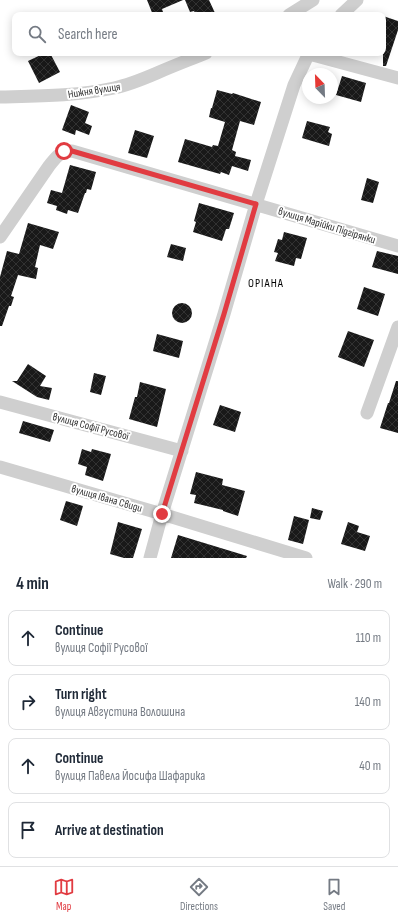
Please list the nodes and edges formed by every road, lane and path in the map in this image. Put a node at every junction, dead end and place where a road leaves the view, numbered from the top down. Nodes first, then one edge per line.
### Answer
1 (314, 0) edge
2 (357, 0) edge
3 (294, 12) edge
4 (344, 12) edge
5 (199, 56) edge
6 (308, 56) edge
7 (320, 56) edge
8 (398, 78) edge
9 (0, 96) edge
10 (256, 204) junction
11 (0, 237) edge
12 (398, 246) edge
13 (398, 327) edge
14 (0, 402) edge
15 (367, 413) dead end
16 (182, 451) junction
17 (0, 467) edge
18 (162, 514) junction
19 (150, 558) edge
20 (306, 558) edge

1 - 3 street
2 - 4 street
5 - 9 street, Нижня вулиця
6 - 10 street
7 - 8 street
10 - 11 street
10 - 12 street, вулиця Марійки Підгірянки
10 - 16 street
13 - 15 street
14 - 16 street, вулиця Софії Русової
16 - 18 street
17 - 18 street, вулиця Івана Свиди
18 - 19 street
18 - 20 street, вулиця Івана Свиди

